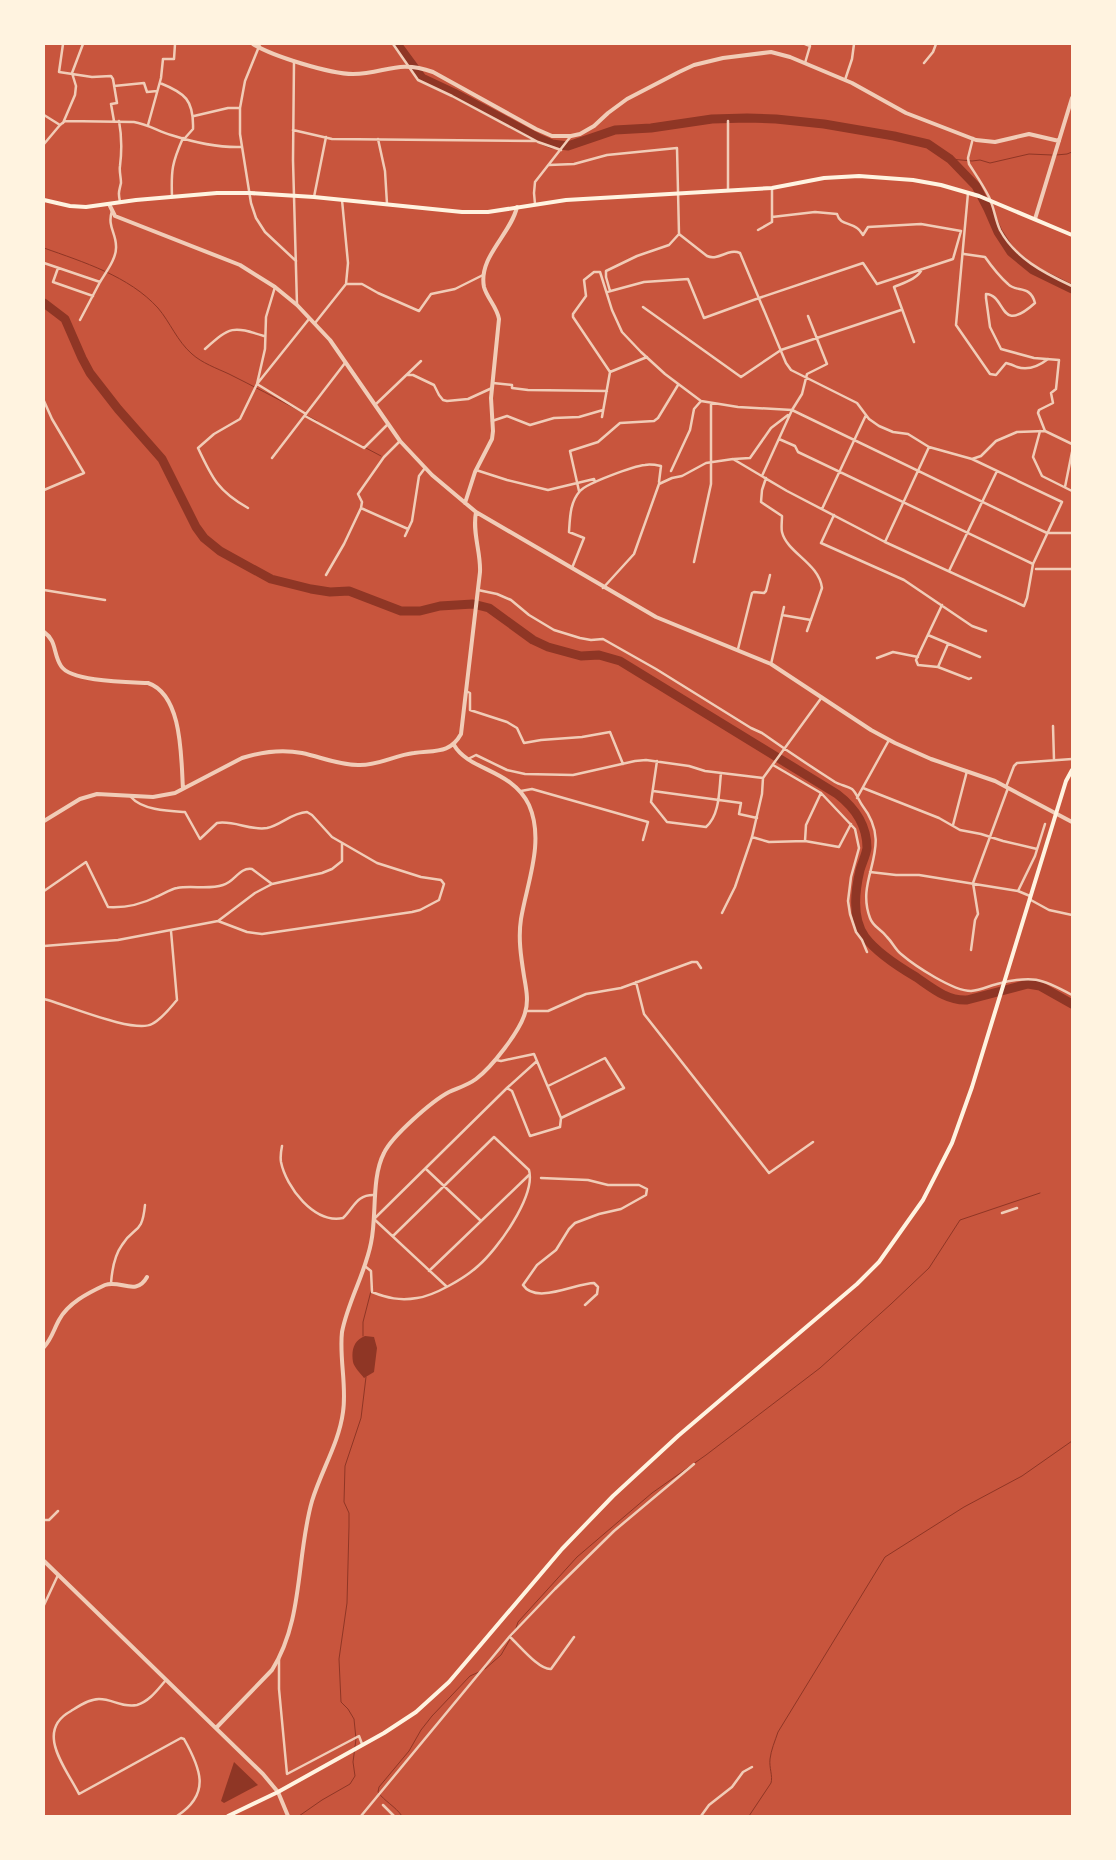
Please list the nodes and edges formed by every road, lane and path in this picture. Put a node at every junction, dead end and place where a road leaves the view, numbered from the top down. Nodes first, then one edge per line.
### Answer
1 (63, 44) edge
2 (83, 44) edge
3 (175, 44) edge
4 (253, 44) edge
5 (392, 44) edge
6 (805, 44) edge
7 (854, 44) edge
8 (936, 44) edge
9 (259, 46) edge
10 (294, 60) junction
11 (924, 62) dead end
12 (805, 63) junction
13 (409, 66) junction
14 (72, 75) junction
15 (845, 80) junction
16 (160, 83) junction
17 (114, 86) junction
18 (157, 91) junction
19 (1072, 98) edge
20 (240, 108) junction
21 (44, 115) edge
22 (194, 116) junction
23 (728, 121) dead end
24 (114, 122) junction
25 (119, 122) junction
26 (61, 124) junction
27 (148, 126) junction
28 (293, 130) junction
29 (571, 136) junction
30 (326, 137) junction
31 (184, 138) junction
32 (973, 138) junction
33 (378, 139) junction
34 (535, 141) junction
35 (1059, 141) junction
36 (44, 144) edge
37 (242, 147) junction
38 (562, 149) junction
39 (549, 165) junction
40 (772, 188) junction
41 (728, 190) junction
42 (250, 193) junction
43 (678, 193) junction
44 (968, 193) junction
45 (294, 196) junction
46 (172, 197) junction
47 (314, 197) junction
48 (44, 200) edge
49 (342, 200) junction
50 (990, 201) junction
51 (120, 202) junction
52 (108, 204) junction
53 (387, 204) junction
54 (535, 204) junction
55 (517, 208) junction
56 (112, 211) junction
57 (772, 217) junction
58 (1036, 219) junction
59 (758, 230) dead end
60 (963, 231) junction
61 (678, 234) junction
62 (1072, 235) edge
63 (964, 254) junction
64 (296, 261) junction
65 (44, 263) edge
66 (58, 268) junction
67 (922, 269) junction
68 (484, 274) junction
69 (100, 282) junction
70 (346, 284) junction
71 (1072, 286) edge
72 (275, 287) junction
73 (608, 292) junction
74 (94, 296) junction
75 (759, 298) junction
76 (297, 305) junction
77 (643, 307) dead end
78 (902, 310) junction
79 (808, 316) dead end
80 (310, 317) junction
81 (80, 320) dead end
82 (315, 323) junction
83 (264, 336) junction
84 (817, 338) junction
85 (914, 342) dead end
86 (205, 349) dead end
87 (781, 350) junction
88 (647, 357) junction
89 (1048, 359) junction
90 (421, 362) dead end
91 (345, 363) junction
92 (610, 372) junction
93 (407, 375) junction
94 (807, 377) junction
95 (257, 384) junction
96 (678, 384) junction
97 (493, 385) junction
98 (607, 391) junction
99 (44, 401) edge
100 (701, 402) junction
101 (711, 402) junction
102 (375, 405) junction
103 (603, 410) junction
104 (791, 412) junction
105 (306, 415) junction
106 (866, 415) junction
107 (602, 417) dead end
108 (492, 421) junction
109 (388, 424) junction
110 (1040, 431) junction
111 (1045, 431) junction
112 (779, 439) junction
113 (400, 440) junction
114 (854, 440) junction
115 (1072, 444) edge
116 (929, 447) junction
117 (1072, 452) edge
118 (272, 458) dead end
119 (733, 459) junction
120 (972, 459) junction
121 (710, 462) junction
122 (425, 468) junction
123 (476, 470) junction
124 (670, 471) dead end
125 (839, 471) junction
126 (918, 471) junction
127 (997, 471) junction
128 (762, 476) junction
129 (766, 478) junction
130 (595, 482) junction
131 (578, 484) junction
132 (658, 484) junction
133 (1065, 488) junction
134 (44, 490) edge
135 (1072, 491) edge
136 (580, 492) junction
137 (903, 502) junction
138 (982, 502) junction
139 (465, 503) junction
140 (248, 508) dead end
141 (361, 508) junction
142 (822, 509) junction
143 (476, 512) junction
144 (834, 515) junction
145 (408, 528) junction
146 (967, 533) junction
147 (1047, 533) junction
148 (1072, 534) edge
149 (405, 536) dead end
150 (885, 542) junction
151 (694, 562) dead end
152 (1033, 564) junction
153 (572, 569) junction
154 (1036, 569) dead end
155 (1072, 569) edge
156 (949, 570) junction
157 (326, 575) dead end
158 (770, 575) dead end
159 (603, 588) junction
160 (44, 590) edge
161 (478, 590) junction
162 (105, 600) dead end
163 (942, 605) junction
164 (784, 607) dead end
165 (782, 615) junction
166 (811, 620) junction
167 (807, 631) dead end
168 (986, 631) dead end
169 (44, 632) edge
170 (928, 635) junction
171 (948, 644) junction
172 (738, 649) junction
173 (918, 657) junction
174 (980, 657) dead end
175 (877, 658) dead end
176 (771, 664) junction
177 (938, 667) junction
178 (971, 678) dead end
179 (466, 691) junction
180 (822, 697) junction
181 (1053, 726) dead end
182 (888, 740) junction
183 (454, 745) junction
184 (783, 750) junction
185 (468, 759) junction
186 (1072, 759) edge
187 (1054, 760) junction
188 (657, 761) junction
189 (623, 764) junction
190 (773, 764) junction
191 (1072, 770) edge
192 (967, 771) junction
193 (721, 773) junction
194 (763, 778) junction
195 (1007, 787) junction
196 (863, 788) junction
197 (183, 789) junction
198 (653, 791) junction
199 (519, 792) junction
200 (821, 793) junction
201 (130, 796) junction
202 (857, 798) junction
203 (717, 800) junction
204 (1056, 815) junction
205 (757, 818) junction
206 (44, 821) edge
207 (1072, 822) edge
208 (851, 824) junction
209 (1045, 824) dead end
210 (953, 825) junction
211 (990, 837) junction
212 (752, 838) junction
213 (643, 840) dead end
214 (805, 841) junction
215 (342, 843) junction
216 (1037, 849) junction
217 (870, 872) junction
218 (973, 883) junction
219 (272, 884) junction
220 (44, 891) edge
221 (1018, 891) junction
222 (1030, 898) junction
223 (722, 913) dead end
224 (1072, 914) edge
225 (218, 921) junction
226 (171, 931) junction
227 (44, 946) edge
228 (971, 950) dead end
229 (867, 952) dead end
230 (700, 968) dead end
231 (636, 982) junction
232 (1072, 995) edge
233 (44, 999) edge
234 (526, 1011) junction
235 (494, 1060) junction
236 (537, 1061) junction
237 (548, 1086) junction
238 (507, 1088) junction
239 (561, 1118) junction
240 (813, 1142) dead end
241 (282, 1146) dead end
242 (426, 1168) junction
243 (530, 1174) junction
244 (540, 1178) dead end
245 (444, 1187) junction
246 (376, 1195) junction
247 (145, 1205) dead end
248 (1017, 1208) dead end
249 (1002, 1213) dead end
250 (374, 1219) junction
251 (481, 1221) junction
252 (393, 1236) junction
253 (366, 1267) junction
254 (429, 1271) junction
255 (147, 1277) dead end
256 (111, 1283) junction
257 (446, 1286) junction
258 (586, 1305) dead end
259 (44, 1347) edge
260 (694, 1464) dead end
261 (58, 1511) dead end
262 (44, 1520) edge
263 (44, 1561) edge
264 (58, 1575) junction
265 (44, 1605) edge
266 (510, 1636) junction
267 (574, 1637) dead end
268 (278, 1659) junction
269 (166, 1680) junction
270 (216, 1728) junction
271 (362, 1745) junction
272 (752, 1767) dead end
273 (278, 1792) junction
274 (382, 1805) dead end
275 (177, 1816) edge
276 (228, 1816) edge
277 (288, 1816) edge
278 (361, 1816) edge
279 (394, 1816) edge
280 (701, 1816) edge

1 - 14 street
2 - 14 street
3 - 16 street
4 - 9 street
5 - 13 street
6 - 12 street
7 - 15 street
8 - 11 street
9 - 10 street
9 - 20 street
10 - 13 street
10 - 28 street
12 - 15 street
12 - 29 street
13 - 29 street
13 - 34 street
14 - 17 street
14 - 26 street
15 - 32 street
16 - 18 street
16 - 22 street
17 - 18 street
17 - 24 street
18 - 27 street
19 - 35 street
20 - 22 street
20 - 37 street
21 - 26 street
22 - 31 street
23 - 41 street
24 - 25 street
24 - 26 street
25 - 27 street
25 - 51 street
26 - 36 street
27 - 31 street
28 - 30 street
28 - 45 street
29 - 38 street
30 - 33 street
30 - 47 street
31 - 37 street
31 - 46 street
32 - 35 street
32 - 50 street
33 - 34 street
33 - 53 street
34 - 38 street
35 - 58 street
37 - 42 street
38 - 39 street
39 - 43 street
39 - 54 street
40 - 41 main road
40 - 44 main road
40 - 57 street
41 - 43 main road
42 - 45 main road
42 - 46 main road
42 - 64 street
43 - 54 main road
43 - 61 street
44 - 50 main road
44 - 60 street
45 - 47 main road
45 - 64 street
46 - 51 main road
47 - 49 main road
48 - 52 main road
49 - 53 main road
49 - 70 street
50 - 58 main road
50 - 71 street
51 - 52 main road
52 - 56 street
53 - 55 main road
54 - 55 main road
55 - 68 street
56 - 69 street
56 - 72 street
57 - 59 street
57 - 60 street
58 - 62 main road
60 - 63 street
60 - 67 street
61 - 73 street
61 - 75 street
63 - 89 street
63 - 89 street
64 - 76 street
65 - 66 street
66 - 69 street
66 - 74 street
67 - 75 street
67 - 78 street
68 - 70 street
68 - 97 street
69 - 74 street
70 - 82 street
72 - 76 street
72 - 83 street
73 - 75 street
73 - 88 street
73 - 92 street
74 - 81 street
75 - 87 street
76 - 80 street
77 - 87 street
78 - 84 street
78 - 85 street
79 - 84 street
80 - 82 street
80 - 95 street
82 - 91 street
83 - 86 street
83 - 95 street
84 - 87 street
84 - 94 street
87 - 94 street
88 - 92 street
88 - 96 street
89 - 111 street
90 - 93 street
91 - 102 street
91 - 105 street
92 - 98 street
93 - 97 street
93 - 102 street
94 - 104 street
94 - 106 street
95 - 105 street
95 - 140 street
96 - 100 street
96 - 131 street
97 - 98 street
97 - 108 street
98 - 103 street
99 - 134 street
100 - 101 street
100 - 124 street
101 - 104 street
101 - 121 street
102 - 109 street
103 - 107 street
103 - 108 street
104 - 112 street
104 - 114 street
104 - 119 street
105 - 109 street
105 - 118 street
106 - 114 street
106 - 116 street
108 - 123 street
109 - 113 street
110 - 111 street
110 - 120 street
110 - 133 street
111 - 115 street
112 - 125 street
112 - 128 street
113 - 122 street
113 - 141 street
114 - 125 street
114 - 126 street
116 - 120 street
116 - 126 street
117 - 133 street
119 - 121 street
119 - 128 street
120 - 127 street
121 - 132 street
121 - 151 street
122 - 139 street
122 - 145 street
123 - 131 street
123 - 139 street
125 - 137 street
125 - 142 street
126 - 137 street
126 - 138 street
127 - 138 street
127 - 147 street
128 - 129 street
129 - 142 street
129 - 166 street
130 - 131 street
130 - 132 street
130 - 136 street
131 - 136 street
132 - 159 street
133 - 135 street
136 - 153 street
137 - 146 street
137 - 150 street
138 - 146 street
138 - 147 street
139 - 143 street
141 - 145 street
141 - 157 street
142 - 144 street
143 - 153 street
143 - 161 street
144 - 150 street
144 - 163 street
145 - 149 street
146 - 152 street
146 - 156 street
147 - 148 street
147 - 152 street
150 - 156 street
152 - 156 street
153 - 159 street
154 - 155 street
158 - 172 street
159 - 172 street
160 - 162 street
161 - 179 street
161 - 184 street
163 - 168 street
163 - 170 street
164 - 165 street
165 - 166 street
165 - 176 street
166 - 167 street
169 - 197 street
170 - 171 street
170 - 173 street
171 - 174 street
171 - 177 street
172 - 176 street
173 - 175 street
173 - 177 street
176 - 180 street
177 - 178 street
179 - 183 street
179 - 189 street
180 - 182 street
180 - 184 street
181 - 187 street
182 - 192 street
182 - 196 street
183 - 185 street
183 - 197 street
184 - 190 street
184 - 202 street
185 - 189 street
185 - 199 street
186 - 187 street
187 - 195 street
188 - 189 street
188 - 193 street
188 - 198 street
190 - 194 street
190 - 200 street
191 - 204 main road
192 - 195 street
192 - 210 street
193 - 194 street
193 - 203 street
194 - 205 street
195 - 204 street
195 - 211 street
196 - 202 street
196 - 210 street
197 - 201 street
198 - 203 street
198 - 203 street
199 - 213 street
199 - 234 street
200 - 208 street
200 - 214 street
201 - 206 street
201 - 215 street
202 - 217 street
203 - 205 street
204 - 207 street
204 - 222 main road
205 - 212 street
208 - 214 street
208 - 229 street
209 - 216 street
210 - 211 street
211 - 216 street
211 - 218 street
212 - 214 street
212 - 223 street
215 - 219 street
215 - 225 street
216 - 221 street
217 - 218 street
217 - 232 street
218 - 221 street
218 - 228 street
219 - 220 street
219 - 225 street
221 - 222 street
222 - 224 street
222 - 271 main road
225 - 226 street
226 - 227 street
226 - 233 street
230 - 231 street
231 - 234 street
231 - 240 street
234 - 235 street
235 - 236 street
235 - 246 street
236 - 237 street
236 - 238 street
237 - 239 street
237 - 239 street
238 - 239 street
238 - 242 street
241 - 246 street
242 - 245 street
242 - 250 street
243 - 245 street
243 - 251 street
243 - 257 street
244 - 258 street
245 - 251 street
245 - 252 street
246 - 250 street
247 - 256 street
248 - 249 street
250 - 252 street
250 - 253 street
251 - 254 street
252 - 254 street
253 - 257 street
253 - 268 street
254 - 257 street
255 - 256 street
256 - 259 street
260 - 266 street
261 - 262 street
263 - 264 street
264 - 265 street
264 - 269 street
266 - 267 street
266 - 278 street
268 - 270 street
268 - 271 street
269 - 270 street
269 - 275 street
270 - 273 street
271 - 273 main road
272 - 280 street
273 - 276 main road
273 - 277 street
274 - 279 street

